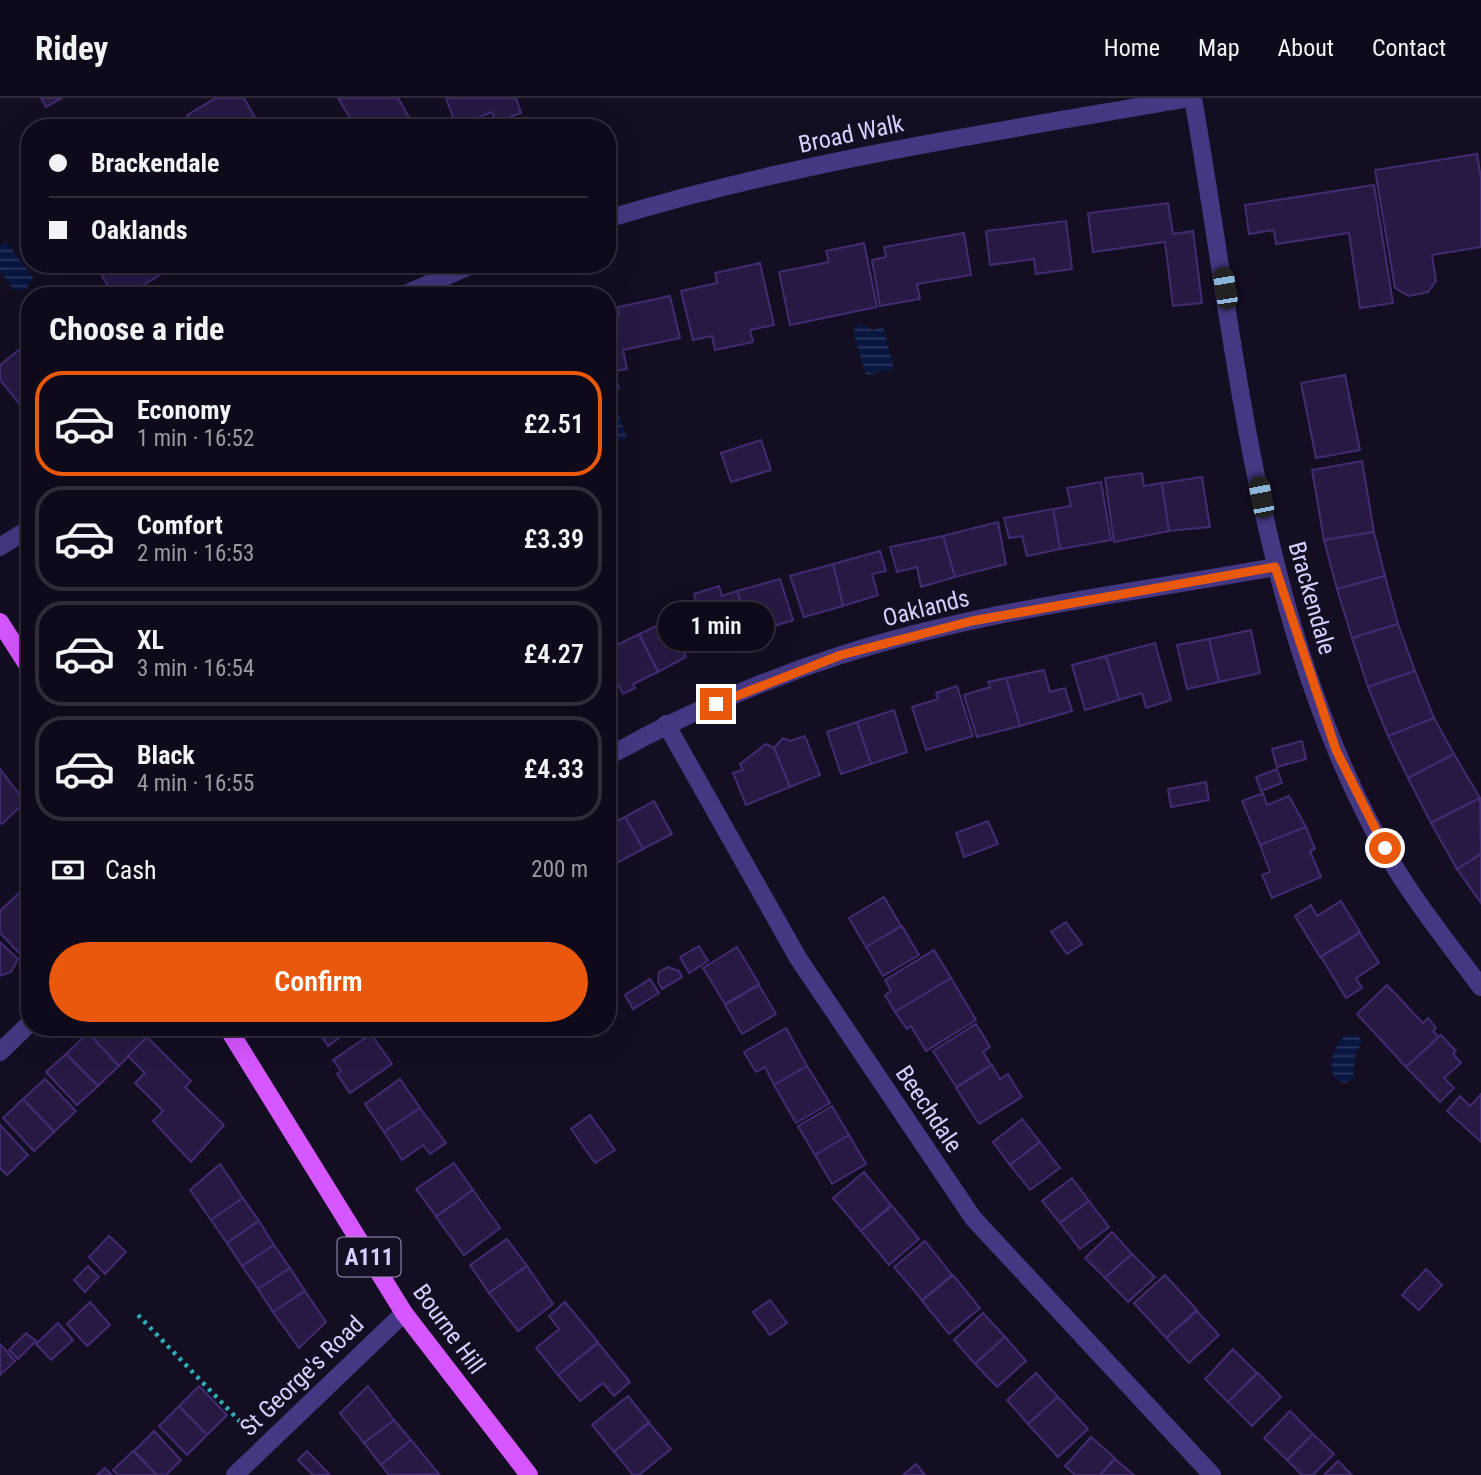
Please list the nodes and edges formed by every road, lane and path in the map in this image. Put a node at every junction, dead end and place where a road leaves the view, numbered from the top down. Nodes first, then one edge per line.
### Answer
1 (1192, 98) edge
2 (616, 216) edge
3 (453, 273) edge
4 (422, 287) edge
5 (21, 534) edge
6 (0, 547) edge
7 (1275, 567) junction
8 (0, 622) edge
9 (21, 655) edge
10 (666, 724) junction
11 (616, 752) edge
12 (1481, 987) edge
13 (21, 1032) edge
14 (233, 1036) edge
15 (0, 1052) edge
16 (404, 1313) junction
17 (138, 1315) dead end
18 (264, 1447) junction
19 (234, 1475) edge
20 (529, 1475) edge
21 (1212, 1475) edge

1 - 2 street, Broad Walk
1 - 7 street, Brackendale
3 - 4 street
5 - 6 street
7 - 10 street, Oaklands
7 - 12 street, Brackendale
8 - 9 main road
10 - 11 street, Oaklands
10 - 21 street, Beechdale
13 - 15 street
14 - 16 main road, Bourne Hill / A111
16 - 18 street, St George's Road
16 - 20 main road, Bourne Hill / A111
17 - 18 path
18 - 19 street, St George's Road

